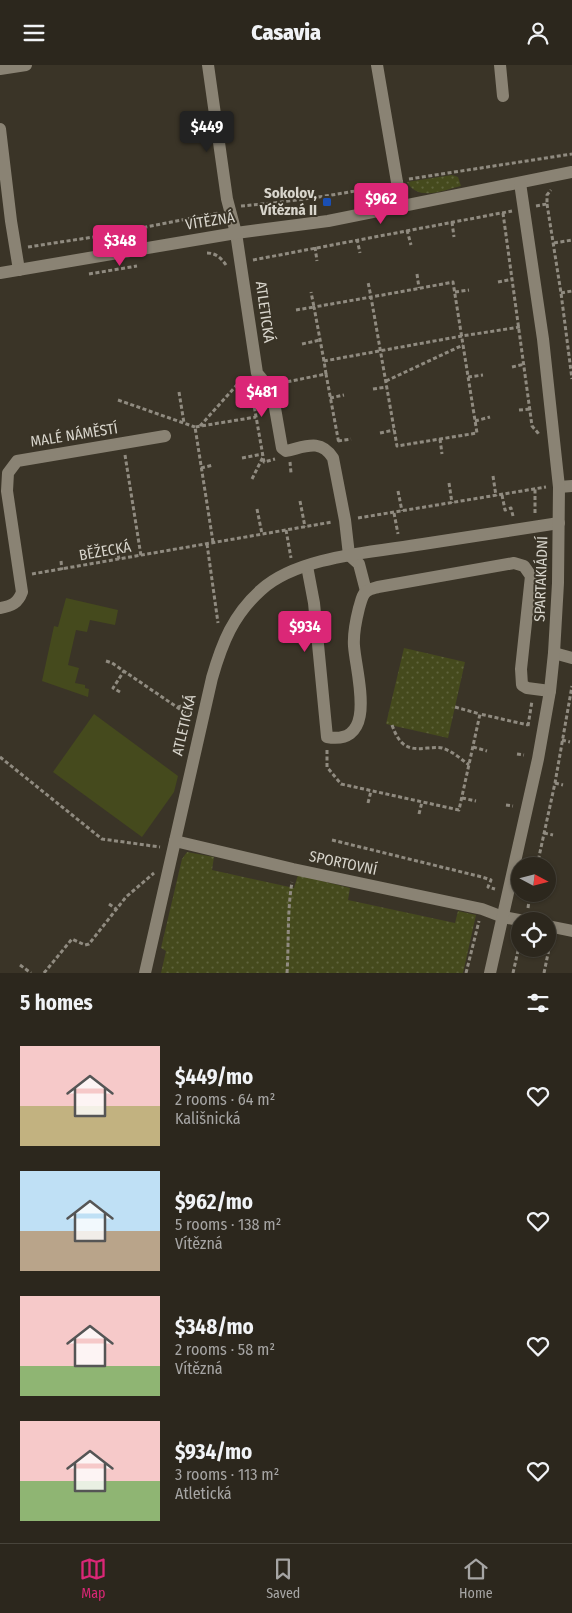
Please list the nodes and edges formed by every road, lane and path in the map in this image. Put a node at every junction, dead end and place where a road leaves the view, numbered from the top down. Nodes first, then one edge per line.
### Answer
1 (26, 65) edge
2 (208, 65) edge
3 (377, 65) edge
4 (500, 65) edge
5 (0, 69) edge
6 (503, 96) dead end
7 (0, 129) edge
8 (572, 153) edge
9 (572, 172) edge
10 (397, 182) junction
11 (520, 183) junction
12 (556, 185) dead end
13 (547, 204) junction
14 (403, 207) junction
15 (229, 209) junction
16 (524, 209) junction
17 (503, 213) junction
18 (452, 222) junction
19 (407, 230) junction
20 (236, 233) junction
21 (454, 237) dead end
22 (357, 239) junction
23 (572, 240) edge
24 (554, 243) junction
25 (411, 245) dead end
26 (315, 247) junction
27 (16, 249) junction
28 (201, 253) dead end
29 (360, 253) dead end
30 (250, 261) dead end
31 (317, 261) dead end
32 (145, 264) dead end
33 (19, 270) junction
34 (229, 271) dead end
35 (0, 273) edge
36 (84, 274) dead end
37 (417, 274) dead end
38 (513, 279) junction
39 (368, 282) dead end
40 (498, 282) dead end
41 (419, 288) junction
42 (469, 290) dead end
43 (572, 291) edge
44 (311, 292) dead end
45 (455, 292) junction
46 (561, 293) junction
47 (371, 297) junction
48 (314, 307) junction
49 (296, 310) dead end
50 (520, 327) junction
51 (462, 336) junction
52 (570, 336) edge
53 (320, 340) junction
54 (302, 344) dead end
55 (463, 345) junction
56 (380, 351) junction
57 (324, 361) junction
58 (524, 364) junction
59 (512, 367) dead end
60 (248, 373) dead end
61 (326, 374) junction
62 (483, 375) dead end
63 (468, 377) junction
64 (572, 379) edge
65 (386, 381) junction
66 (275, 382) dead end
67 (387, 387) junction
68 (373, 389) dead end
69 (179, 392) dead end
70 (344, 395) dead end
71 (330, 398) junction
72 (118, 400) dead end
73 (530, 409) junction
74 (519, 410) dead end
75 (256, 417) dead end
76 (490, 417) dead end
77 (475, 421) junction
78 (184, 424) junction
79 (195, 427) junction
80 (200, 427) junction
81 (394, 430) junction
82 (380, 433) dead end
83 (165, 436) dead end
84 (351, 439) dead end
85 (440, 439) junction
86 (338, 441) junction
87 (539, 442) dead end
88 (123, 443) junction
89 (340, 451) dead end
90 (442, 454) dead end
91 (242, 458) dead end
92 (213, 465) dead end
93 (201, 468) junction
94 (493, 476) dead end
95 (543, 478) dead end
96 (252, 479) dead end
97 (449, 483) dead end
98 (566, 486) edge
99 (544, 487) junction
100 (535, 489) junction
101 (398, 491) dead end
102 (502, 495) junction
103 (496, 496) junction
104 (300, 501) dead end
105 (452, 503) junction
106 (257, 509) dead end
107 (402, 511) junction
108 (394, 513) junction
109 (345, 520) junction
110 (514, 521) dead end
111 (559, 523) junction
112 (305, 527) junction
113 (535, 527) junction
114 (286, 530) junction
115 (262, 534) junction
116 (398, 538) dead end
117 (213, 543) junction
118 (206, 544) junction
119 (117, 549) dead end
120 (141, 555) junction
121 (349, 555) junction
122 (119, 559) junction
123 (61, 561) dead end
124 (307, 565) junction
125 (62, 570) junction
126 (293, 571) junction
127 (21, 576) junction
128 (366, 591) junction
129 (0, 608) edge
130 (219, 628) dead end
131 (554, 653) junction
132 (572, 658) edge
133 (106, 661) dead end
134 (124, 671) junction
135 (572, 686) edge
136 (550, 691) junction
137 (120, 692) dead end
138 (200, 699) dead end
139 (178, 707) junction
140 (455, 707) dead end
141 (480, 714) junction
142 (195, 720) dead end
143 (392, 725) dead end
144 (528, 725) dead end
145 (328, 737) junction
146 (562, 740) junction
147 (570, 741) dead end
148 (473, 747) junction
149 (487, 751) dead end
150 (518, 754) dead end
151 (524, 755) dead end
152 (0, 757) edge
153 (469, 765) junction
154 (555, 783) junction
155 (563, 785) dead end
156 (371, 791) junction
157 (462, 798) junction
158 (476, 801) dead end
159 (422, 802) junction
160 (368, 803) dead end
161 (506, 805) dead end
162 (512, 807) dead end
163 (419, 814) dead end
164 (544, 833) junction
165 (553, 835) dead end
166 (332, 840) dead end
167 (171, 845) junction
168 (539, 857) edge
169 (293, 869) junction
170 (155, 872) dead end
171 (488, 887) junction
172 (509, 893) junction
173 (109, 904) dead end
174 (116, 909) junction
175 (482, 909) junction
176 (504, 917) junction
177 (511, 918) edge
178 (572, 931) edge
179 (556, 932) edge
180 (517, 957) edge
181 (546, 957) edge
182 (20, 965) dead end
183 (31, 973) edge
184 (44, 973) edge
185 (146, 973) edge
186 (287, 973) edge
187 (466, 973) edge
188 (490, 973) edge
189 (513, 973) edge
190 (544, 973) edge

1 - 5 street
2 - 15 street
3 - 10 street
4 - 6 street
7 - 27 street
8 - 10 path
9 - 11 street, VÍTĚZNÁ
10 - 14 street
10 - 15 path
11 - 14 street, VÍTĚZNÁ
11 - 16 street, SPARTAKIÁDNÍ
12 - 13 path
13 - 16 path
13 - 24 path
14 - 20 street, VÍTĚZNÁ
15 - 20 street
15 - 27 path
16 - 17 path
16 - 98 street, SPARTAKIÁDNÍ
17 - 18 path
17 - 38 path
18 - 19 path
18 - 21 path
19 - 22 path
19 - 25 path
20 - 33 street, VÍTĚZNÁ
20 - 109 street, ATLETICKÁ
22 - 26 path
22 - 29 path
23 - 24 path
24 - 46 path
26 - 30 path
26 - 31 path
27 - 33 street
28 - 34 path
32 - 36 path
33 - 35 street, VÍTĚZNÁ
37 - 41 path
38 - 40 path
38 - 50 path
39 - 47 path
41 - 45 path
41 - 47 path
42 - 45 path
43 - 46 path
44 - 48 path
45 - 51 path
46 - 52 path
47 - 48 path
47 - 56 path
48 - 49 path
48 - 53 path
50 - 51 path
50 - 58 path
51 - 55 path
51 - 56 path
52 - 64 path
53 - 54 path
53 - 57 path
55 - 63 path
55 - 65 path
56 - 57 path
56 - 65 path
57 - 61 path
58 - 59 path
58 - 73 path
60 - 80 path
61 - 66 path
61 - 71 path
62 - 63 path
63 - 77 path
65 - 67 path
67 - 68 path
67 - 81 path
69 - 78 path
70 - 71 path
71 - 86 path
72 - 78 path
73 - 74 path
73 - 87 path
75 - 80 path
76 - 77 path
77 - 85 path
78 - 79 path
79 - 80 path
79 - 93 path
81 - 82 path
81 - 85 path
83 - 88 street, MALÉ NÁMĚSTÍ
84 - 86 path
85 - 90 path
86 - 89 path
88 - 120 path
88 - 127 street, MALÉ NÁMĚSTÍ
91 - 96 path
92 - 93 path
93 - 117 path
94 - 103 path
95 - 99 path
97 - 105 path
98 - 99 path
98 - 111 street, SPARTAKIÁDNÍ
99 - 100 path
100 - 102 path
100 - 113 path
101 - 107 path
102 - 103 path
102 - 110 path
103 - 105 path
104 - 112 path
105 - 107 path
106 - 115 path
107 - 108 path
108 - 109 path
108 - 116 path
109 - 112 path
109 - 121 street, ATLETICKÁ
111 - 113 street, ATLETICKÁ
111 - 131 street, SPARTAKIÁDNÍ
112 - 114 path
113 - 121 street, ATLETICKÁ
114 - 115 path
114 - 126 path
115 - 117 path
117 - 118 path, BĚŽECKÁ
118 - 120 path, BĚŽECKÁ
118 - 130 path
119 - 122 path
120 - 122 path, BĚŽECKÁ
121 - 124 street, ATLETICKÁ
121 - 128 street
122 - 125 path, BĚŽECKÁ
123 - 125 path
124 - 126 street, ATLETICKÁ
124 - 145 street
125 - 127 path, BĚŽECKÁ
126 - 167 street, ATLETICKÁ
127 - 129 street
128 - 136 street
128 - 145 street
131 - 132 street
131 - 136 street, SPARTAKIÁDNÍ
133 - 134 path
134 - 137 path
134 - 139 path
135 - 146 path
136 - 172 street, SPARTAKIÁDNÍ
138 - 139 path
139 - 142 path
140 - 141 path
141 - 144 path
141 - 148 path
143 - 153 path
145 - 156 path
146 - 147 path
146 - 154 path
148 - 149 path
148 - 153 path
150 - 151 path
152 - 167 path
153 - 157 path
154 - 155 path
154 - 164 path
156 - 159 path
156 - 160 path
157 - 158 path
157 - 159 path
159 - 163 path
161 - 162 path
164 - 165 path
164 - 168 path
166 - 171 path
167 - 169 street, SPORTOVNÍ
167 - 185 street, ATLETICKÁ
169 - 175 street, SPORTOVNÍ
169 - 186 path
170 - 174 path
171 - 172 path
171 - 175 path
172 - 176 street, SPARTAKIÁDNÍ
173 - 174 path
174 - 184 path
175 - 176 street, SPORTOVNÍ
175 - 187 path
176 - 177 street, SPORTOVNÍ
176 - 188 street, SPARTAKIÁDNÍ
178 - 179 street
180 - 189 path
181 - 190 path
182 - 183 path

